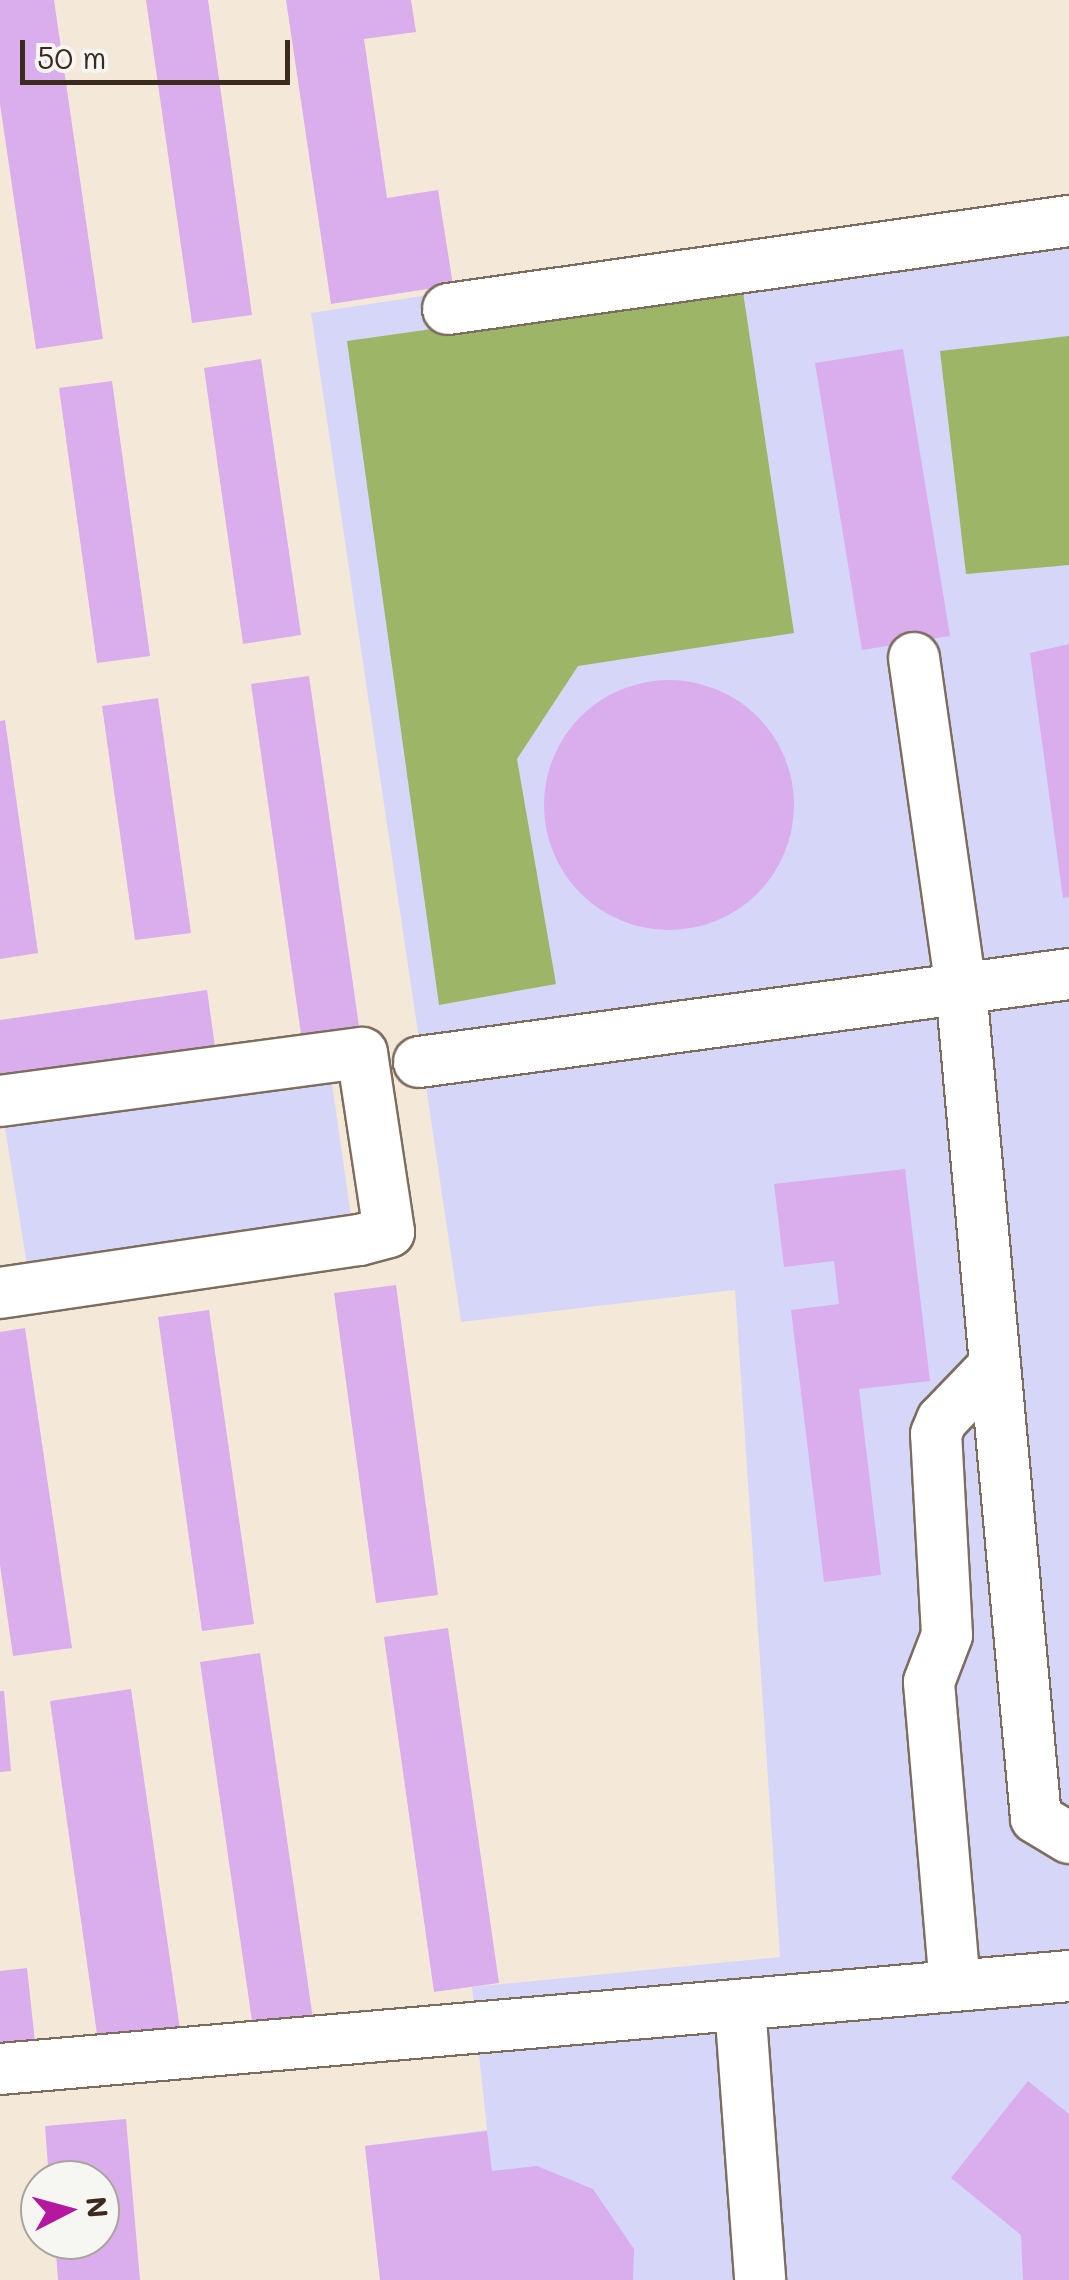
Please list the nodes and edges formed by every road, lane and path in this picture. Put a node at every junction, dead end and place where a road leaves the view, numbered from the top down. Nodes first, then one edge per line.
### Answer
1 (1069, 221) edge
2 (448, 309) dead end
3 (914, 658) dead end
4 (1069, 974) edge
5 (961, 988) junction
6 (419, 1062) dead end
7 (0, 1101) edge
8 (0, 1293) edge
9 (995, 1365) junction
10 (1069, 1838) edge
11 (1069, 1976) edge
12 (954, 1986) junction
13 (740, 2005) junction
14 (0, 2068) edge
15 (760, 2280) edge

1 - 2 street
3 - 5 street
4 - 5 street
5 - 6 street
5 - 9 street
7 - 8 street
9 - 10 street
9 - 12 street
11 - 12 street
12 - 13 street
13 - 14 street
13 - 15 street

